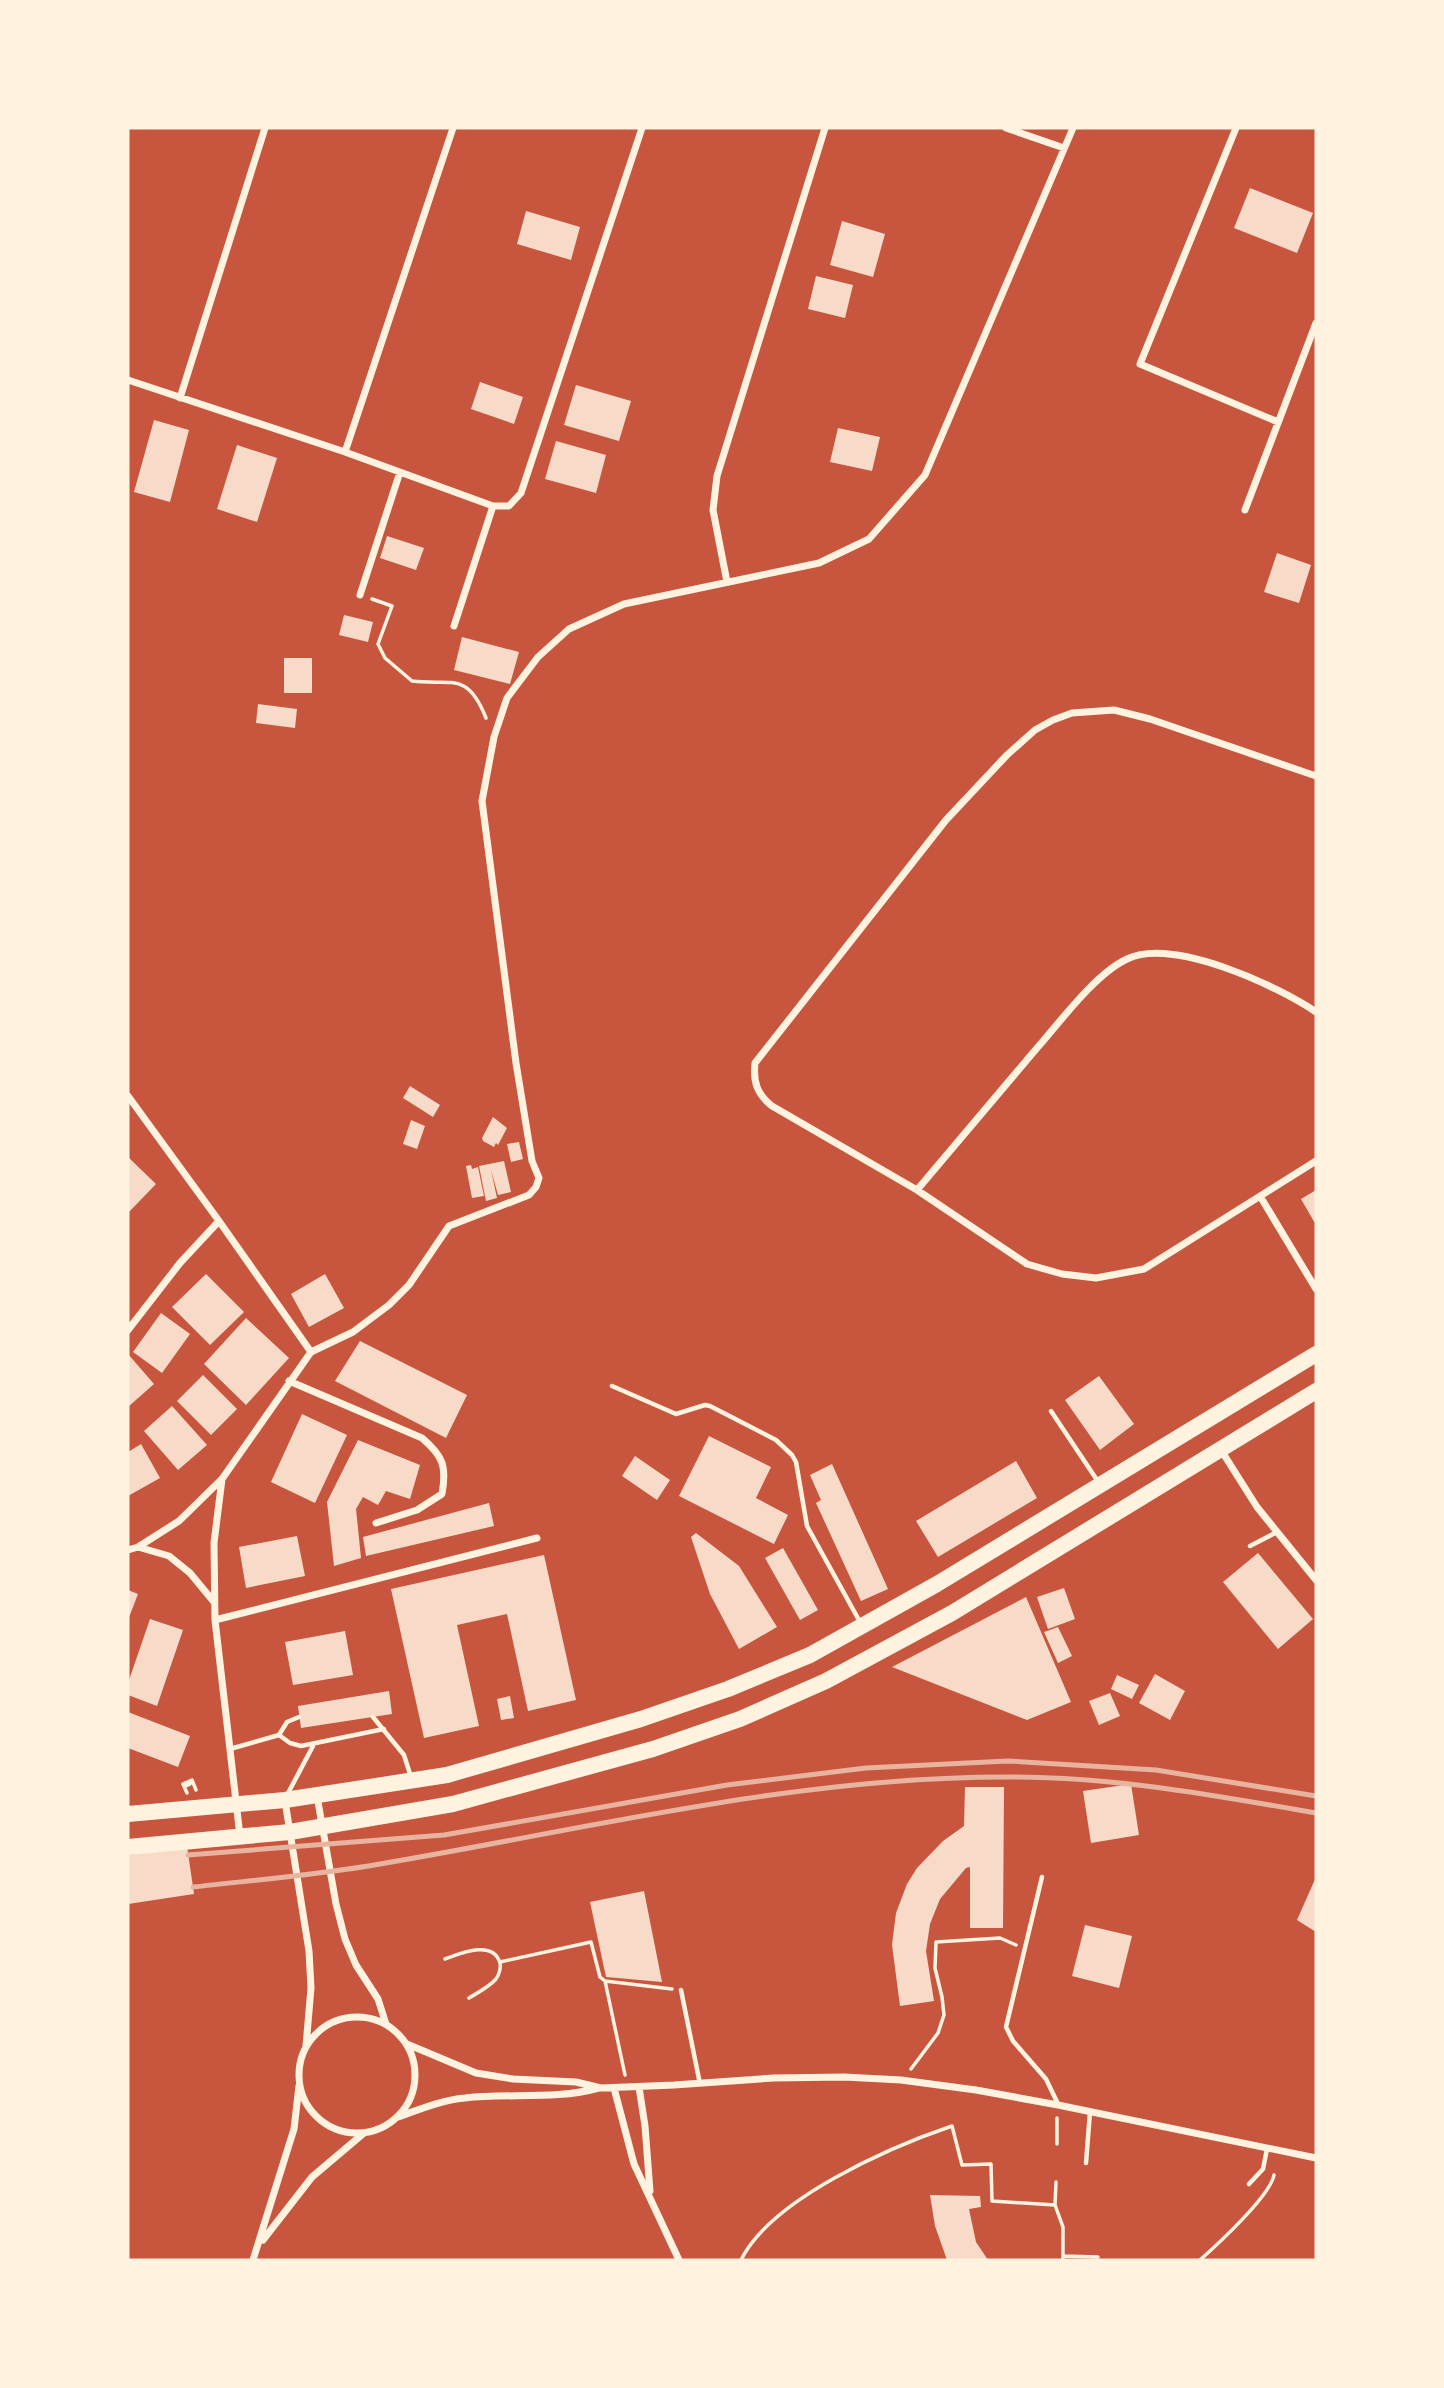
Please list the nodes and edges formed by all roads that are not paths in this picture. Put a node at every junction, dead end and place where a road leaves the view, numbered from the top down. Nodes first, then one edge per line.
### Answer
1 (265, 128) edge
2 (453, 128) edge
3 (642, 128) edge
4 (825, 128) edge
5 (1006, 128) edge
6 (1073, 128) edge
7 (1236, 128) edge
8 (1063, 148) junction
9 (1316, 323) edge
10 (128, 380) edge
11 (180, 398) junction
12 (1278, 422) junction
13 (345, 452) junction
14 (400, 472) junction
15 (493, 506) junction
16 (1245, 510) dead end
17 (727, 582) junction
18 (360, 595) road end
19 (454, 626) dead end
20 (1316, 776) edge
21 (1316, 1012) edge
22 (128, 1096) edge
23 (1316, 1161) edge
24 (917, 1190) junction
25 (1260, 1196) junction
26 (219, 1221) junction
27 (1316, 1289) edge
28 (128, 1330) edge
29 (311, 1352) junction
30 (1316, 1354) edge
31 (289, 1381) junction
32 (612, 1386) dead end
33 (1316, 1391) edge
34 (1051, 1411) dead end
35 (1221, 1449) junction
36 (222, 1479) junction
37 (1101, 1485) junction
38 (376, 1523) dead end
39 (1277, 1532) junction
40 (537, 1538) dead end
41 (1250, 1546) dead end
42 (138, 1547) junction
43 (128, 1550) edge
44 (1316, 1580) edge
45 (215, 1603) junction
46 (215, 1620) junction
47 (862, 1626) junction
48 (299, 1717) dead end
49 (373, 1717) dead end
50 (384, 1729) junction
51 (279, 1735) junction
52 (314, 1745) junction
53 (230, 1749) junction
54 (413, 1781) junction
55 (317, 1796) junction
56 (285, 1800) junction
57 (236, 1805) junction
58 (128, 1814) edge
59 (321, 1827) junction
60 (290, 1832) junction
61 (240, 1836) junction
62 (128, 1847) edge
63 (1042, 1877) dead end
64 (681, 1990) road end
65 (386, 2024) junction
66 (407, 2044) junction
67 (306, 2047) junction
68 (300, 2083) junction
69 (700, 2084) junction
70 (639, 2087) junction
71 (601, 2088) junction
72 (614, 2088) junction
73 (1058, 2105) junction
74 (1090, 2112) junction
75 (397, 2117) junction
76 (364, 2133) junction
77 (1267, 2148) junction
78 (1316, 2158) edge
79 (1086, 2163) dead end
80 (1249, 2184) dead end
81 (650, 2195) junction
82 (258, 2246) junction
83 (253, 2260) edge
84 (679, 2260) edge

1 - 11 street
2 - 13 street
3 - 15 street
4 - 17 street
5 - 8 street
6 - 8 street
7 - 12 street
8 - 17 street
9 - 12 street
10 - 11 street
11 - 13 street
12 - 16 street
13 - 14 street
14 - 15 street
14 - 18 street
15 - 19 street
17 - 29 street
20 - 24 street
21 - 24 street
22 - 26 street
23 - 25 street
24 - 25 street
25 - 27 street
26 - 28 street
26 - 29 street
29 - 31 street
30 - 37 main road
31 - 36 street
31 - 38 street
32 - 47 lane
33 - 35 main road
34 - 37 lane
35 - 39 street
35 - 59 main road
36 - 42 street
36 - 45 street
37 - 47 main road
39 - 41 lane
39 - 44 street
40 - 46 street
42 - 43 street
42 - 45 street
45 - 46 street
46 - 53 street
47 - 54 main road
48 - 51 lane
49 - 50 lane
50 - 52 lane
50 - 54 lane
51 - 52 lane
51 - 53 lane
52 - 56 lane
53 - 57 street
54 - 55 main road
55 - 56 main road
55 - 59 street
56 - 57 main road
56 - 60 street
57 - 58 main road
57 - 61 street
59 - 60 main road
59 - 65 street
60 - 61 main road
60 - 67 street
61 - 62 main road
63 - 73 lane
64 - 69 lane
65 - 66 street
65 - 67 street
66 - 71 street
66 - 75 street
67 - 68 street
68 - 76 street
68 - 82 street
69 - 70 street
69 - 73 street
70 - 72 street
70 - 81 street
71 - 72 street
71 - 75 street
72 - 81 street
73 - 74 street
74 - 77 street
74 - 79 lane
75 - 76 street
76 - 82 street
77 - 78 street
77 - 80 lane
81 - 84 street
82 - 83 street

